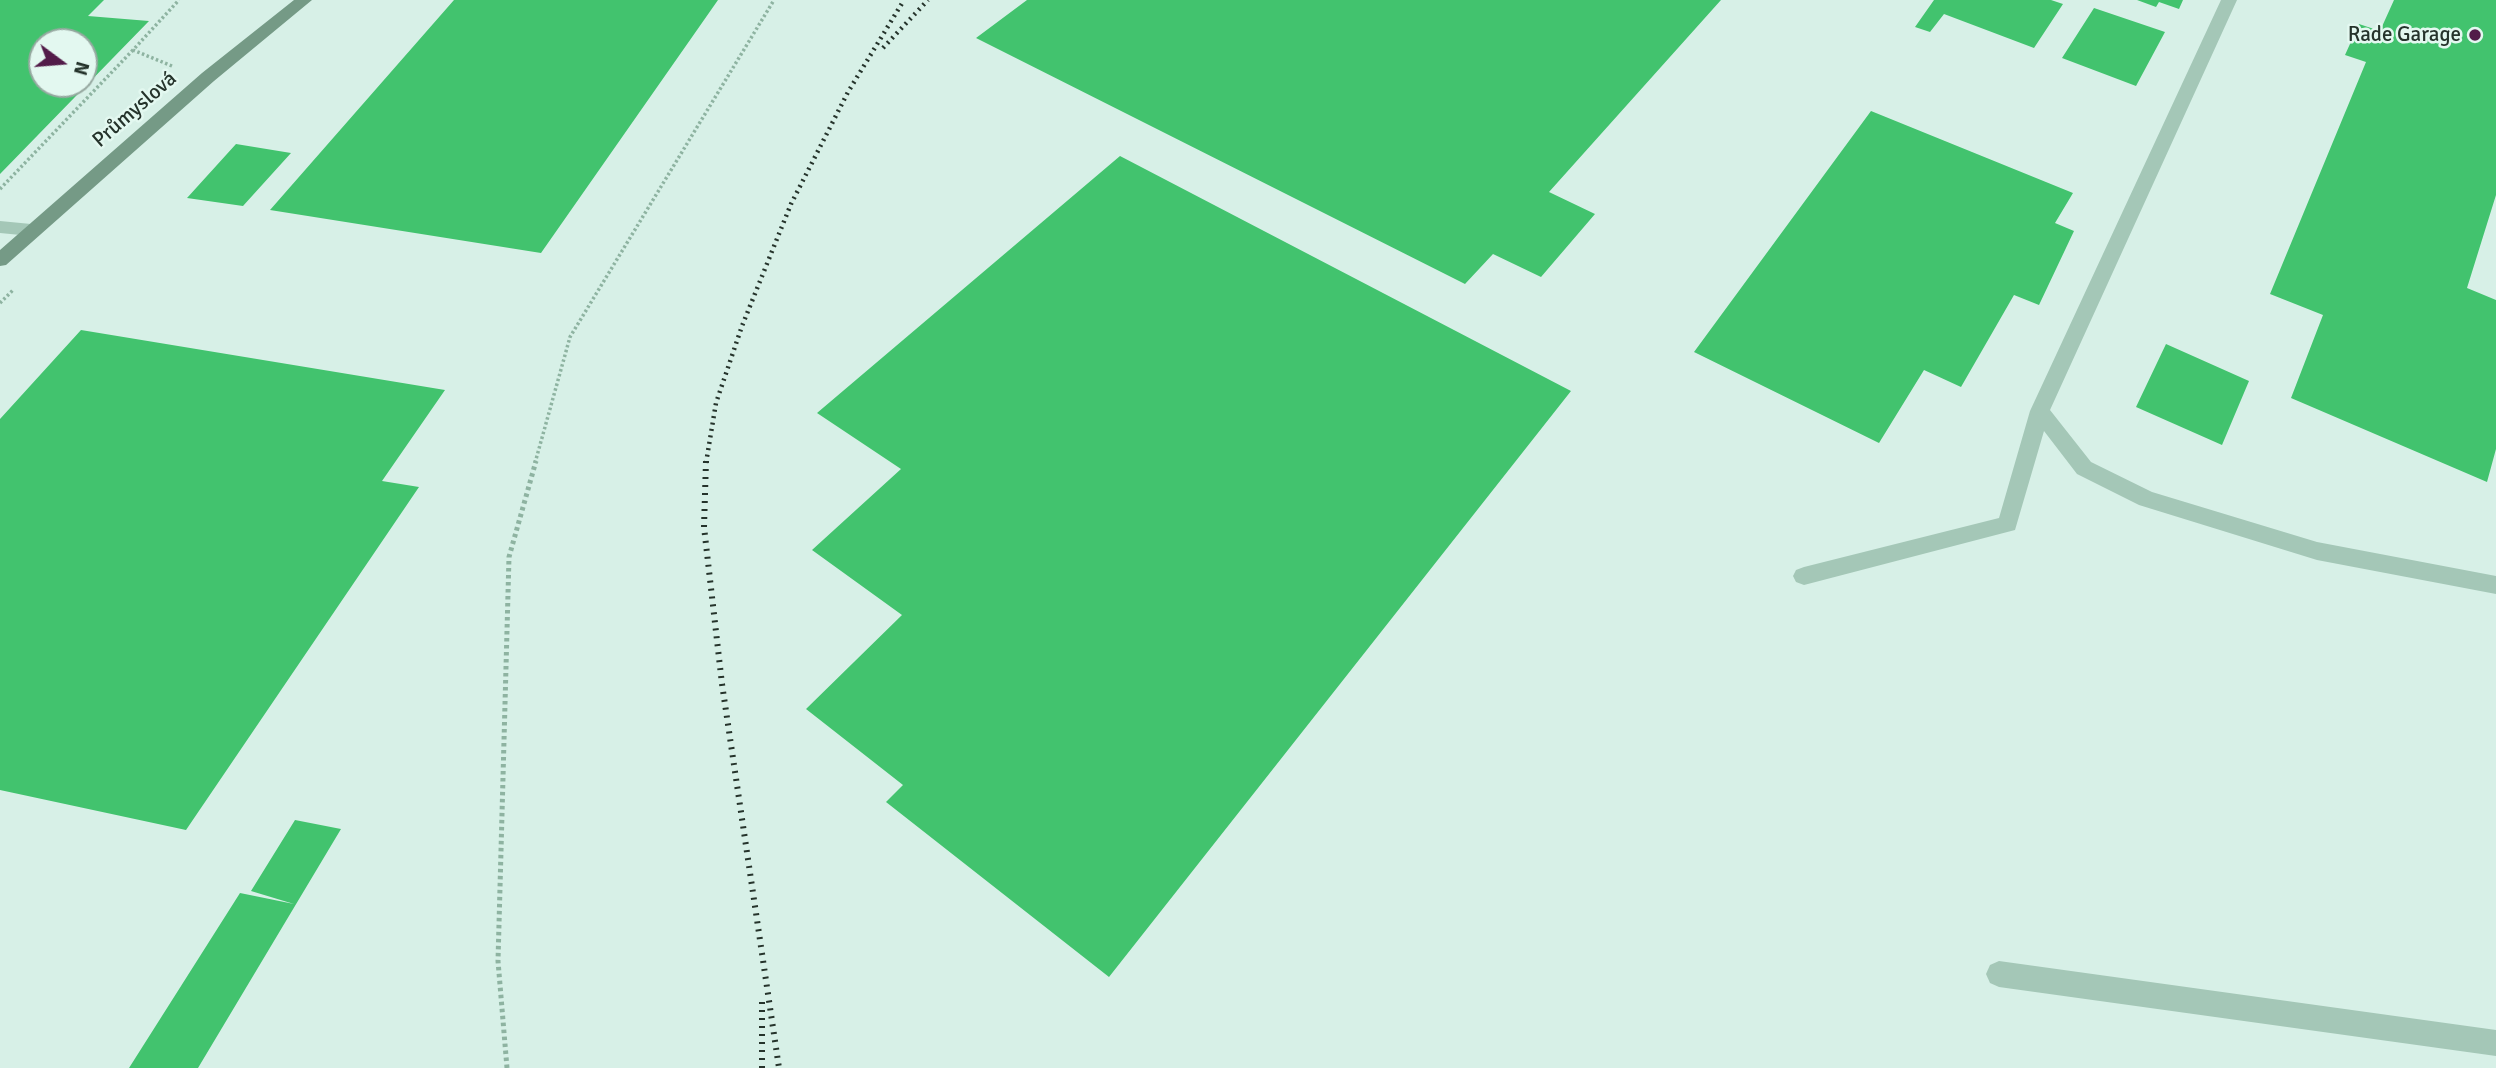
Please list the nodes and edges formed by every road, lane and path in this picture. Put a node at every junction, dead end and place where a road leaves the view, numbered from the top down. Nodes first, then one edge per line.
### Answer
1 (179, 0) edge
2 (304, 0) edge
3 (774, 0) edge
4 (2230, 0) edge
5 (134, 50) junction
6 (182, 70) dead end
7 (0, 189) edge
8 (0, 226) edge
9 (31, 230) junction
10 (0, 260) edge
11 (2040, 411) junction
12 (1804, 576) dead end
13 (2496, 585) edge
14 (1999, 974) dead end
15 (2496, 1043) edge
16 (507, 1068) edge

1 - 5 path
2 - 9 main road, Průmyslová
3 - 16 path
4 - 11 street
5 - 6 path
5 - 7 path
8 - 9 street
9 - 10 main road, Průmyslová
11 - 12 street
11 - 13 street
14 - 15 street

